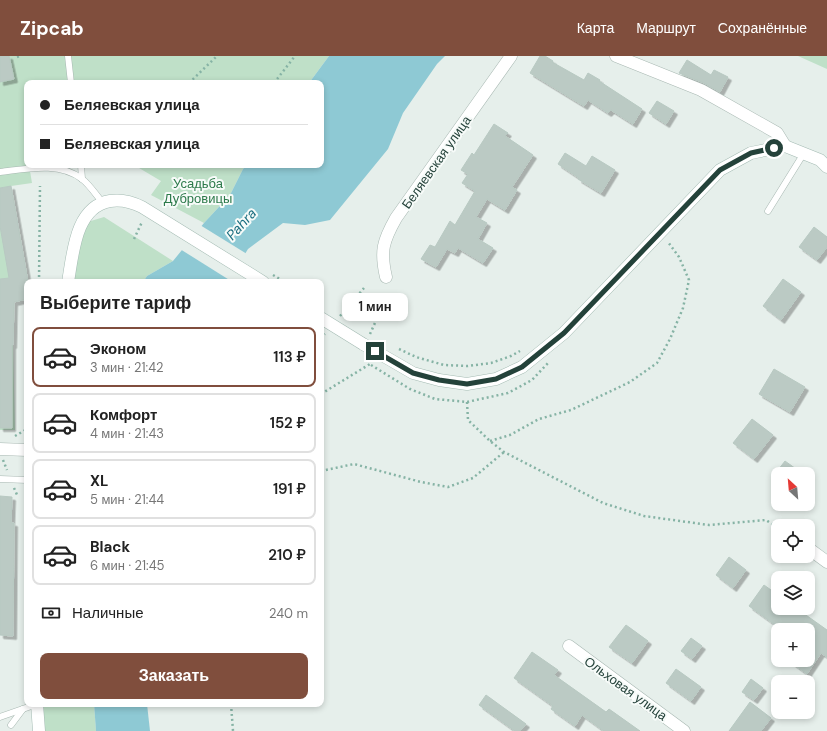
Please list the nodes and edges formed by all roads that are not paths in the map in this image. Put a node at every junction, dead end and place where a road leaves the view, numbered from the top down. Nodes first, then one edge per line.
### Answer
1 (68, 56) edge
2 (511, 56) edge
3 (616, 56) edge
4 (71, 80) edge
5 (785, 146) junction
6 (804, 153) junction
7 (827, 167) edge
8 (81, 168) edge
9 (0, 172) edge
10 (82, 179) junction
11 (102, 202) junction
12 (768, 211) dead end
13 (386, 277) dead end
14 (69, 279) edge
15 (258, 279) edge
16 (324, 320) edge
17 (0, 449) edge
18 (24, 450) edge
19 (0, 478) edge
20 (24, 480) edge
21 (815, 553) edge
22 (827, 562) edge
23 (569, 646) dead end
24 (29, 707) edge
25 (37, 707) edge
26 (23, 709) junction
27 (0, 717) edge
28 (11, 725) dead end
29 (39, 731) edge
30 (684, 731) edge

1 - 4 lane
2 - 13 main road, Беляевская улица
3 - 5 main road
5 - 6 main road
5 - 16 main road, bridge
6 - 7 main road
6 - 12 lane
8 - 10 lane
9 - 10 lane
10 - 11 lane
11 - 14 main road
11 - 15 main road
17 - 18 main road
19 - 20 lane
21 - 22 main road
23 - 30 main road, Ольховая улица
24 - 26 lane
25 - 29 main road
26 - 27 lane
26 - 28 lane

